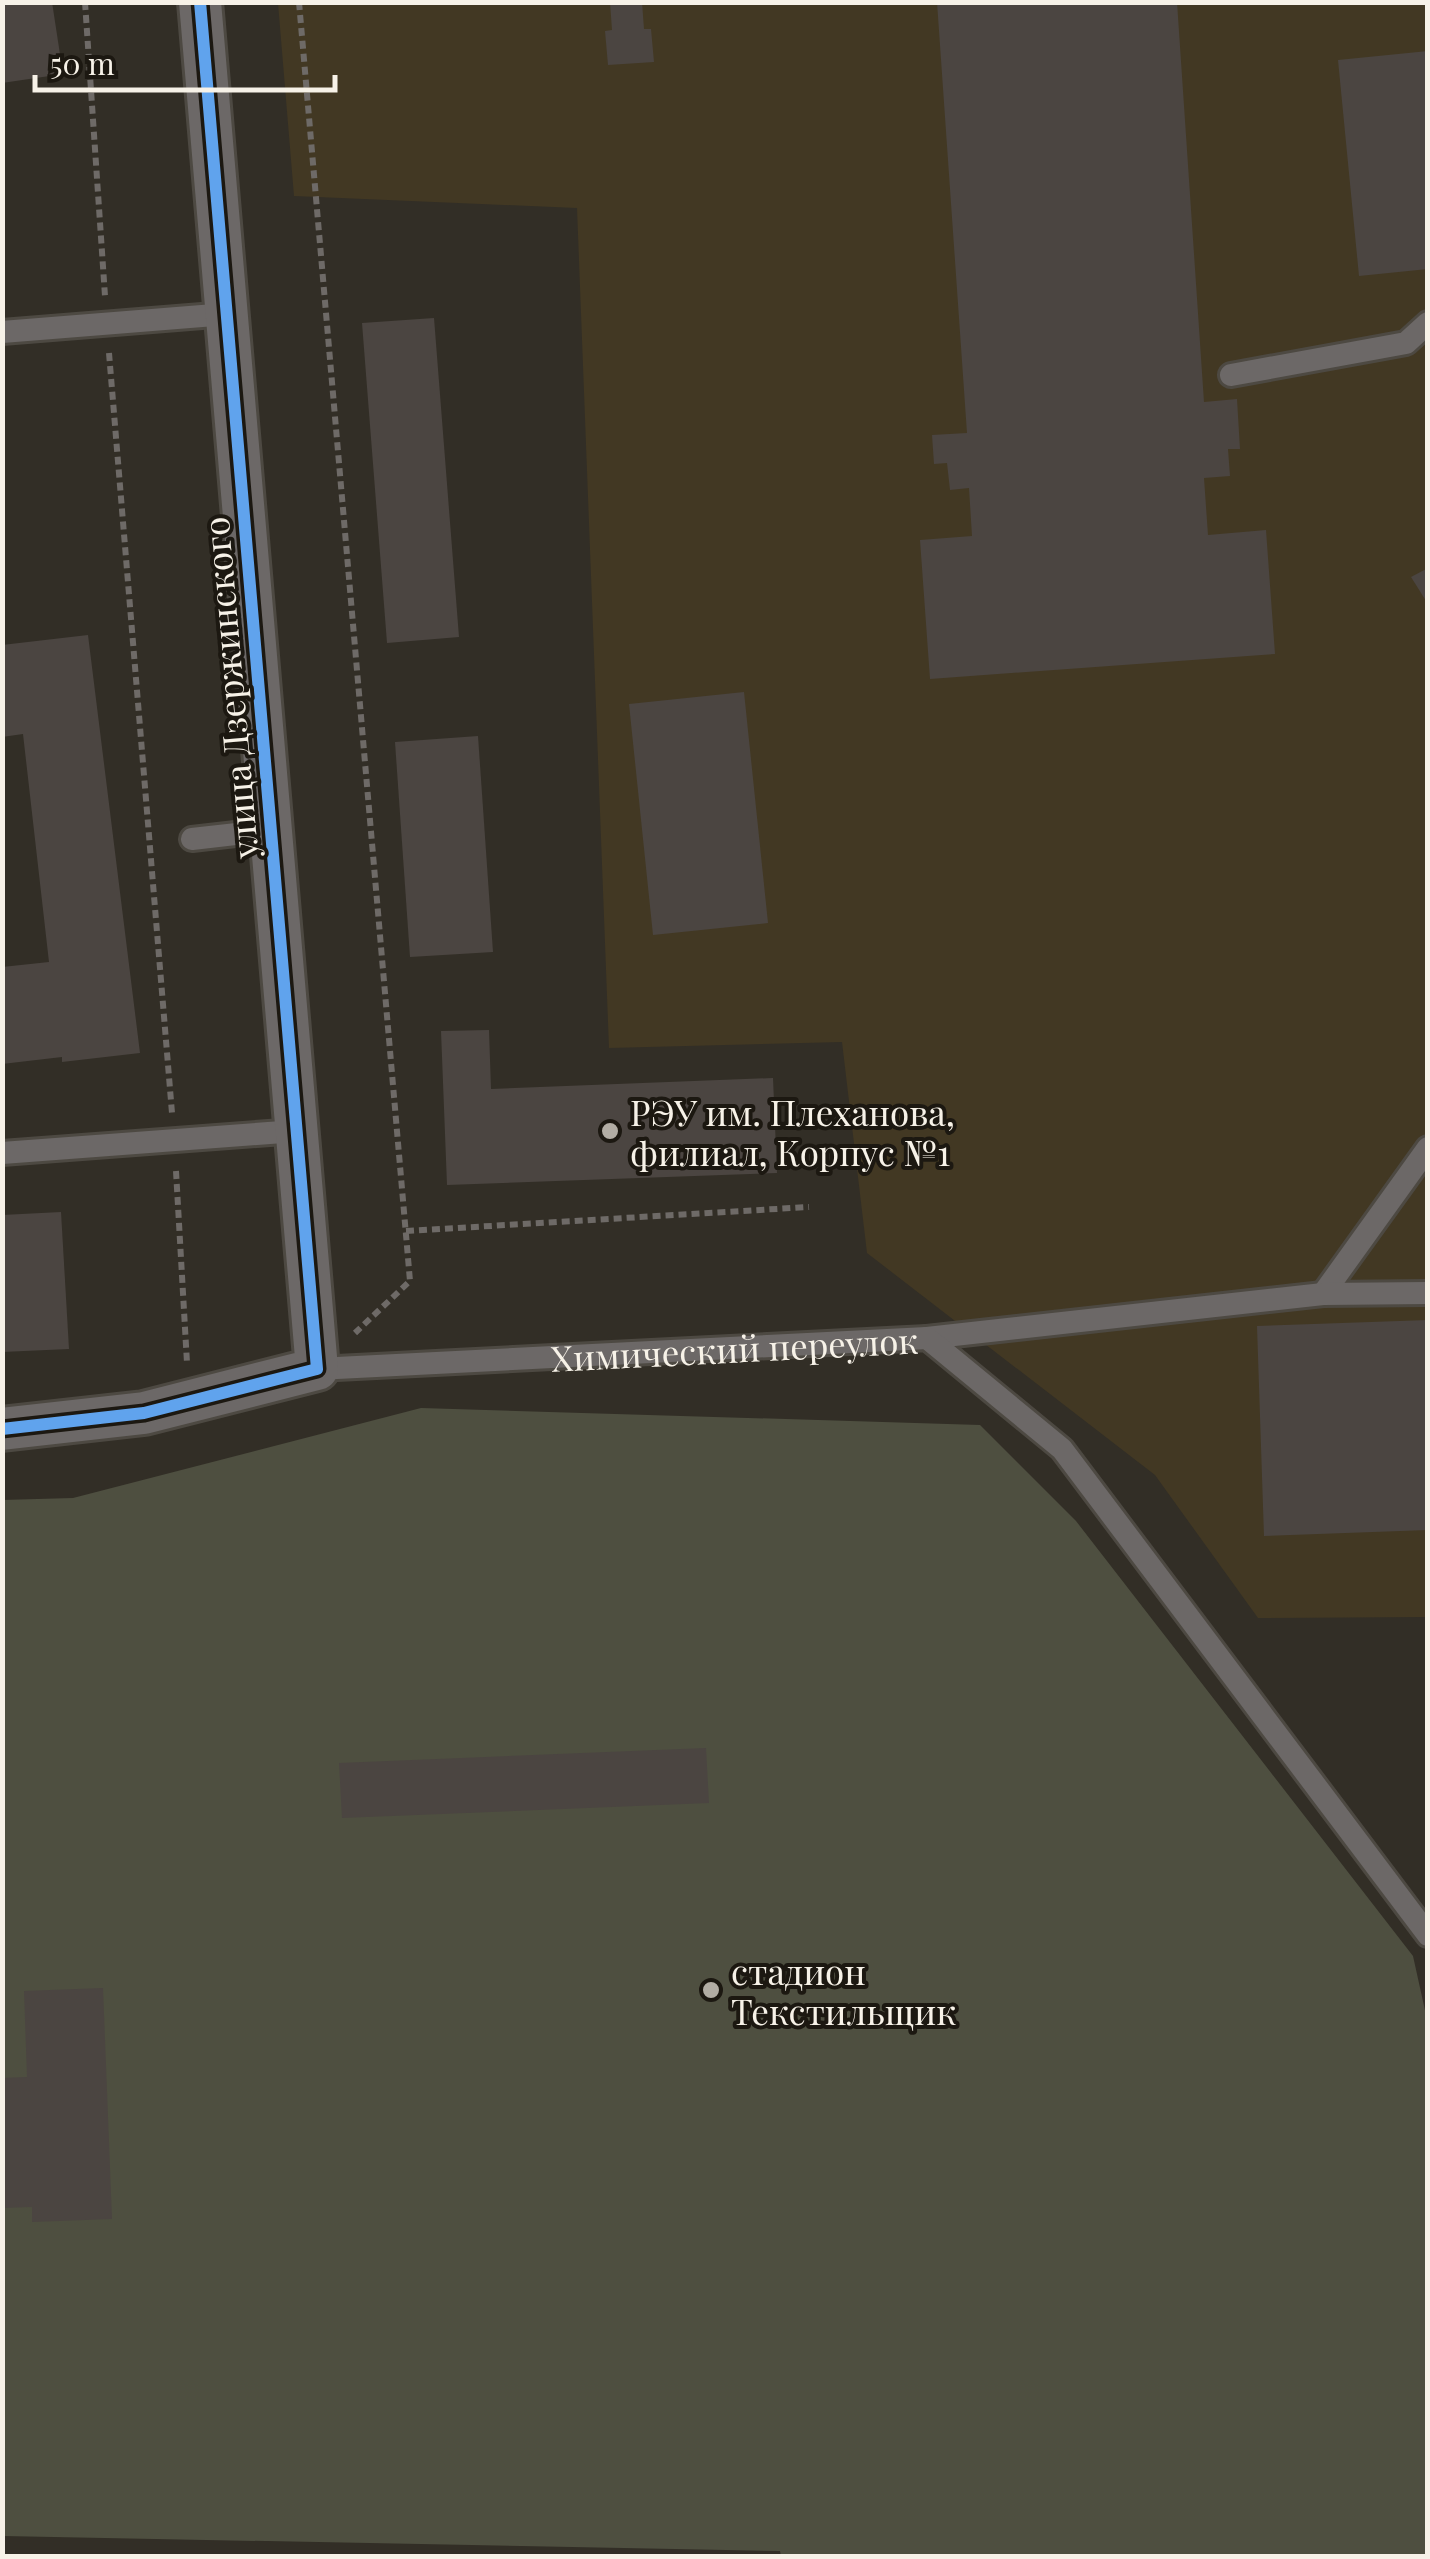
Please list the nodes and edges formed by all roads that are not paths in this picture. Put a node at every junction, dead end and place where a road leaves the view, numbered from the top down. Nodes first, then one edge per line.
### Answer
1 (200, 2) edge
2 (227, 314) junction
3 (1428, 324) edge
4 (2, 332) edge
5 (1230, 375) dead end
6 (271, 830) junction
7 (192, 839) dead end
8 (296, 1131) junction
9 (1428, 1148) edge
10 (2, 1152) edge
11 (1428, 1292) edge
12 (1323, 1294) junction
13 (927, 1338) junction
14 (317, 1368) junction
15 (2, 1429) edge
16 (1428, 1935) edge

1 - 2 street, улица Дзержинского
2 - 4 lane
2 - 6 street, улица Дзержинского
3 - 5 lane
6 - 7 lane
6 - 8 street, улица Дзержинского
8 - 10 lane
8 - 14 street, улица Дзержинского
9 - 12 lane
11 - 12 lane
12 - 13 lane
13 - 14 lane, Химический переулок
13 - 16 lane, Химический переулок
14 - 15 street, Химический переулок

